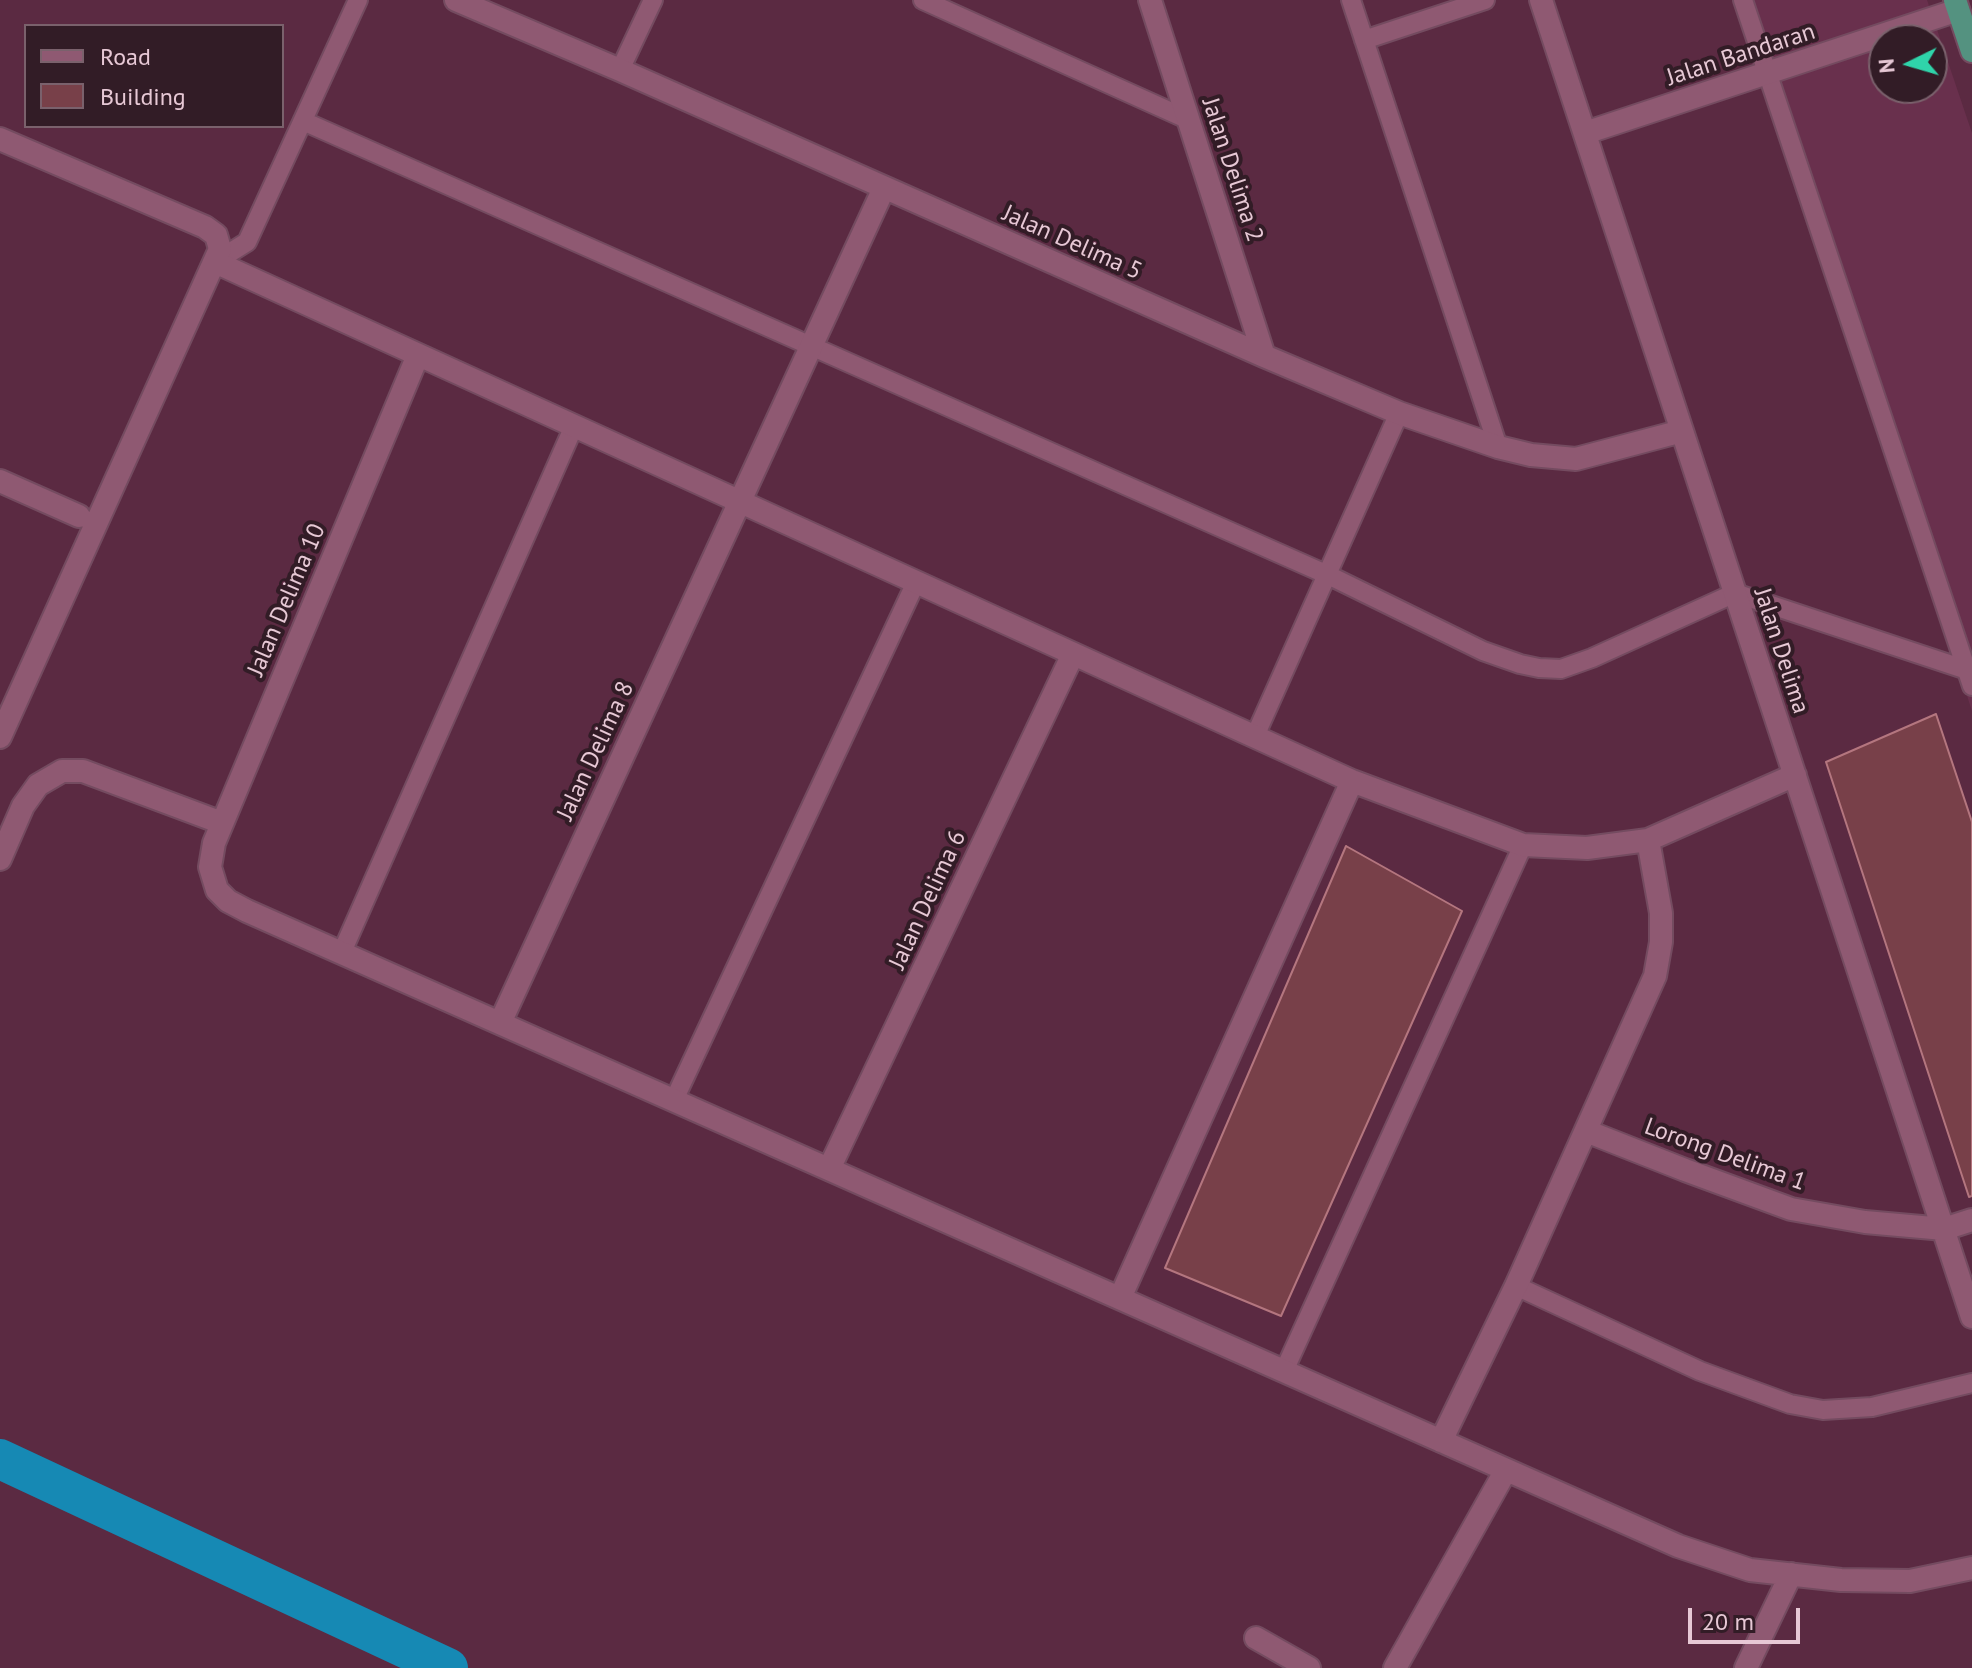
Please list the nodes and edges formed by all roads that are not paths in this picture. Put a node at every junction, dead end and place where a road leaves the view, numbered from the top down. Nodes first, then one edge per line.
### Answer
1 (358, 0) edge
2 (456, 0) edge
3 (653, 0) edge
4 (923, 0) edge
5 (1150, 0) edge
6 (1351, 0) edge
7 (1485, 0) edge
8 (1541, 0) edge
9 (1743, 0) edge
10 (1956, 5) edge
11 (1364, 40) junction
12 (1972, 51) edge
13 (620, 70) junction
14 (1766, 74) junction
15 (1189, 120) junction
16 (303, 121) junction
17 (1585, 133) junction
18 (0, 139) edge
19 (884, 188) junction
20 (215, 262) junction
21 (811, 346) junction
22 (418, 355) junction
23 (1264, 356) junction
24 (1399, 413) junction
25 (574, 426) junction
26 (1682, 431) junction
27 (1498, 447) junction
28 (0, 481) edge
29 (739, 501) junction
30 (79, 516) dead end
31 (1328, 575) junction
32 (916, 582) junction
33 (1735, 593) junction
34 (1965, 642) edge
35 (1073, 654) junction
36 (1969, 678) edge
37 (1255, 736) junction
38 (0, 737) edge
39 (1795, 775) junction
40 (1352, 781) junction
41 (222, 823) junction
42 (1648, 840) junction
43 (1523, 845) junction
44 (0, 859) edge
45 (342, 952) junction
46 (500, 1023) junction
47 (674, 1100) junction
48 (1586, 1131) junction
49 (829, 1169) junction
50 (1972, 1220) edge
51 (1944, 1229) junction
52 (1516, 1286) junction
53 (1120, 1298) junction
54 (1972, 1317) edge
55 (1284, 1371) junction
56 (1972, 1383) edge
57 (1441, 1441) junction
58 (1506, 1470) junction
59 (1972, 1568) edge
60 (1791, 1574) junction
61 (1256, 1638) dead end
62 (1309, 1668) edge
63 (1395, 1668) edge
64 (1746, 1668) edge

1 - 16 lane
2 - 13 street, Jalan Delima 5
3 - 13 lane
4 - 15 lane
5 - 15 street, Jalan Delima 2
6 - 11 lane
7 - 11 lane
8 - 17 street, Jalan Delima
9 - 14 lane
10 - 12 highway
10 - 14 street, Jalan Bandaran
11 - 27 lane
13 - 19 street, Jalan Delima 5
14 - 17 street, Jalan Bandaran
14 - 34 lane
15 - 23 street, Jalan Delima 2
16 - 20 lane
16 - 21 lane
17 - 26 street, Jalan Delima
18 - 20 street
19 - 21 street, Jalan Delima 8
19 - 23 street, Jalan Delima 5
20 - 22 street
20 - 38 street
21 - 29 street, Jalan Delima 8
21 - 31 lane
22 - 25 street
22 - 41 street, Jalan Delima 10
23 - 24 street, Jalan Delima 5
24 - 27 street, Jalan Delima 5
24 - 31 lane
25 - 29 street
25 - 45 lane
26 - 27 street, Jalan Delima 5
26 - 33 street, Jalan Delima
28 - 30 street
29 - 32 street
29 - 46 street, Jalan Delima 8
31 - 33 lane
31 - 37 lane
32 - 35 street
32 - 47 lane
33 - 36 lane
33 - 39 street, Jalan Delima
34 - 36 lane
35 - 37 street
35 - 49 street, Jalan Delima 6
37 - 40 street
39 - 42 street
39 - 51 street, Jalan Delima
40 - 43 street
40 - 53 street
41 - 44 street
41 - 45 street, Jalan Delima 10
42 - 43 street
42 - 48 street
43 - 55 lane
45 - 46 street
46 - 47 street
47 - 49 street
48 - 51 street, Lorong Delima 1
48 - 52 street
49 - 53 street
50 - 51 street
51 - 54 street, Jalan Delima
52 - 56 lane
52 - 57 street
53 - 55 street
55 - 57 street
57 - 58 street
58 - 60 street
58 - 63 street
59 - 60 street
60 - 64 street
61 - 62 street

